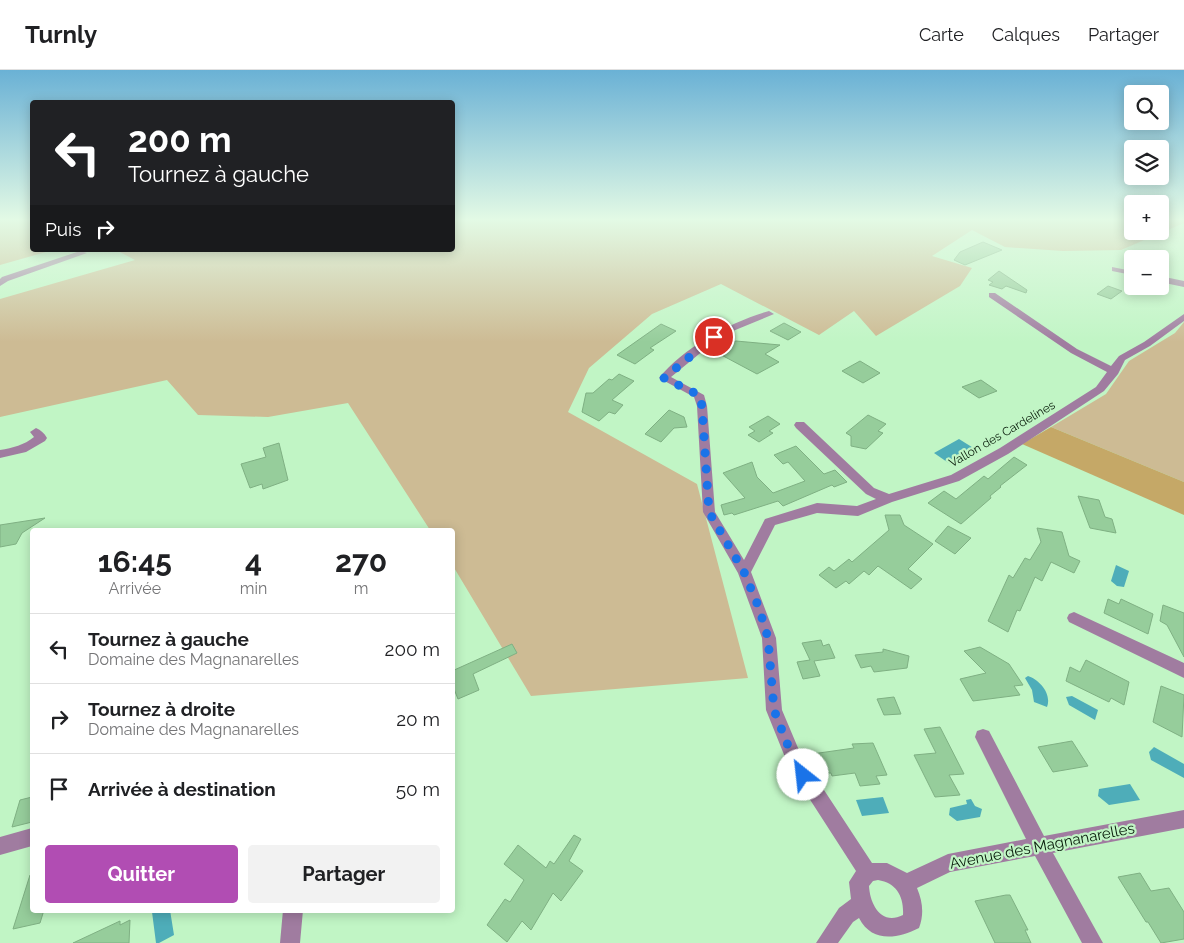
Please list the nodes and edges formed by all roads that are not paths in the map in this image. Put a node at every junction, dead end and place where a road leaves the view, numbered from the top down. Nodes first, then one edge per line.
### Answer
1 (63, 260) edge
2 (1115, 269) dead end
3 (1124, 271) edge
4 (2, 280) edge
5 (1169, 281) edge
6 (1184, 284) edge
7 (992, 295) dead end
8 (769, 314) dead end
9 (1184, 318) edge
10 (1114, 372) junction
11 (800, 425) dead end
12 (36, 432) dead end
13 (0, 454) edge
14 (888, 499) junction
15 (744, 572) junction
16 (1074, 618) dead end
17 (1184, 671) edge
18 (983, 737) dead end
19 (1184, 819) edge
20 (30, 838) edge
21 (1039, 845) junction
22 (0, 846) edge
23 (868, 872) junction
24 (904, 885) junction
25 (860, 904) junction
26 (293, 913) edge
27 (290, 943) edge
28 (826, 943) edge
29 (1093, 943) edge

1 - 4 street
2 - 3 street
5 - 6 street
7 - 10 street
8 - 15 street
9 - 10 street, Vallon des Cardelines
10 - 14 street, Vallon des Cardelines
11 - 14 street
12 - 13 street
14 - 15 street, Vallon des Cardelines
15 - 23 street
16 - 17 street
18 - 21 street
19 - 21 street, Avenue des Magnanarelles
20 - 22 street
21 - 24 street, Avenue des Magnanarelles
21 - 29 street
23 - 24 street
23 - 25 street
24 - 25 street
25 - 28 street
26 - 27 street

